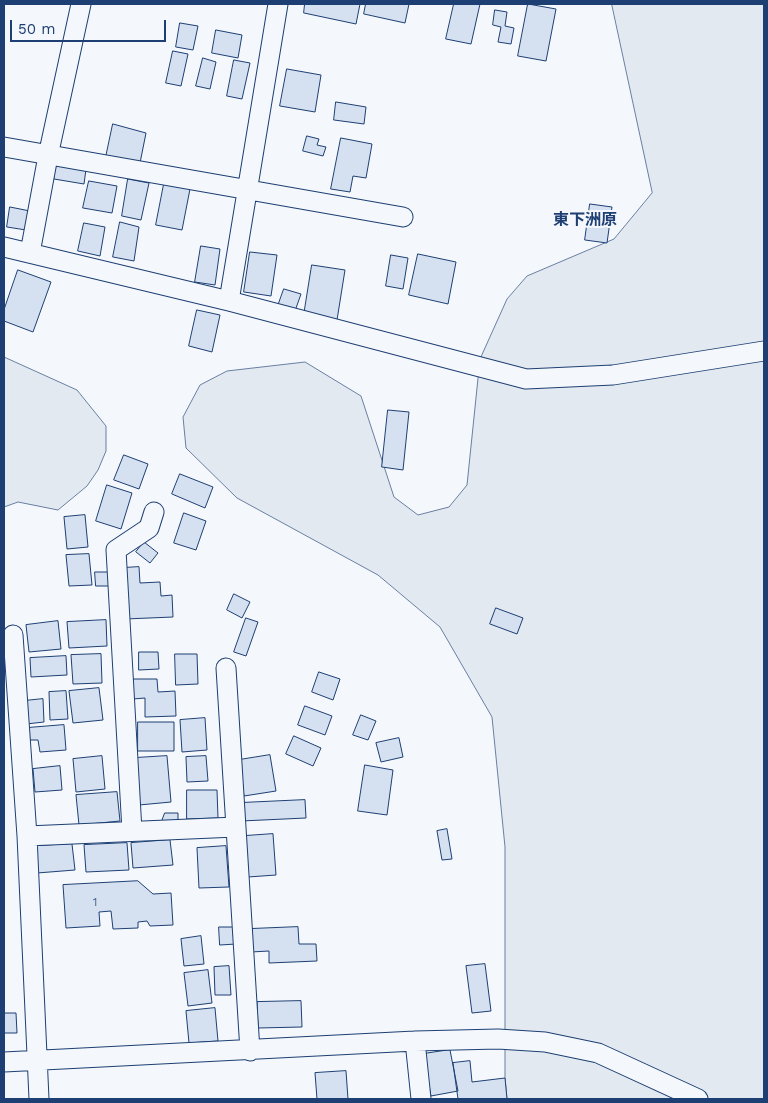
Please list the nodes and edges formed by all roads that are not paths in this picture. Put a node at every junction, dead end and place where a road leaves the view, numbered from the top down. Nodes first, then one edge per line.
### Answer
1 (81, 4) edge
2 (278, 4) edge
3 (4, 147) edge
4 (48, 156) junction
5 (247, 190) junction
6 (402, 217) dead end
7 (4, 247) edge
8 (30, 254) junction
9 (229, 301) junction
10 (764, 351) edge
11 (154, 512) dead end
12 (13, 635) dead end
13 (226, 668) dead end
14 (236, 827) junction
15 (132, 831) junction
16 (27, 836) junction
17 (415, 1041) junction
18 (250, 1050) junction
19 (38, 1060) junction
20 (4, 1062) edge
21 (39, 1099) edge
22 (421, 1099) edge
23 (698, 1099) edge

1 - 4 street
2 - 5 street
3 - 4 street
4 - 5 street
4 - 8 street
5 - 6 street
5 - 9 street
7 - 8 street
8 - 9 street
9 - 10 street
11 - 15 street
12 - 16 street
13 - 14 street
14 - 15 street
14 - 18 street
15 - 16 street
16 - 19 street
17 - 18 street
17 - 22 street
17 - 23 street
18 - 19 street
19 - 20 street
19 - 21 street

